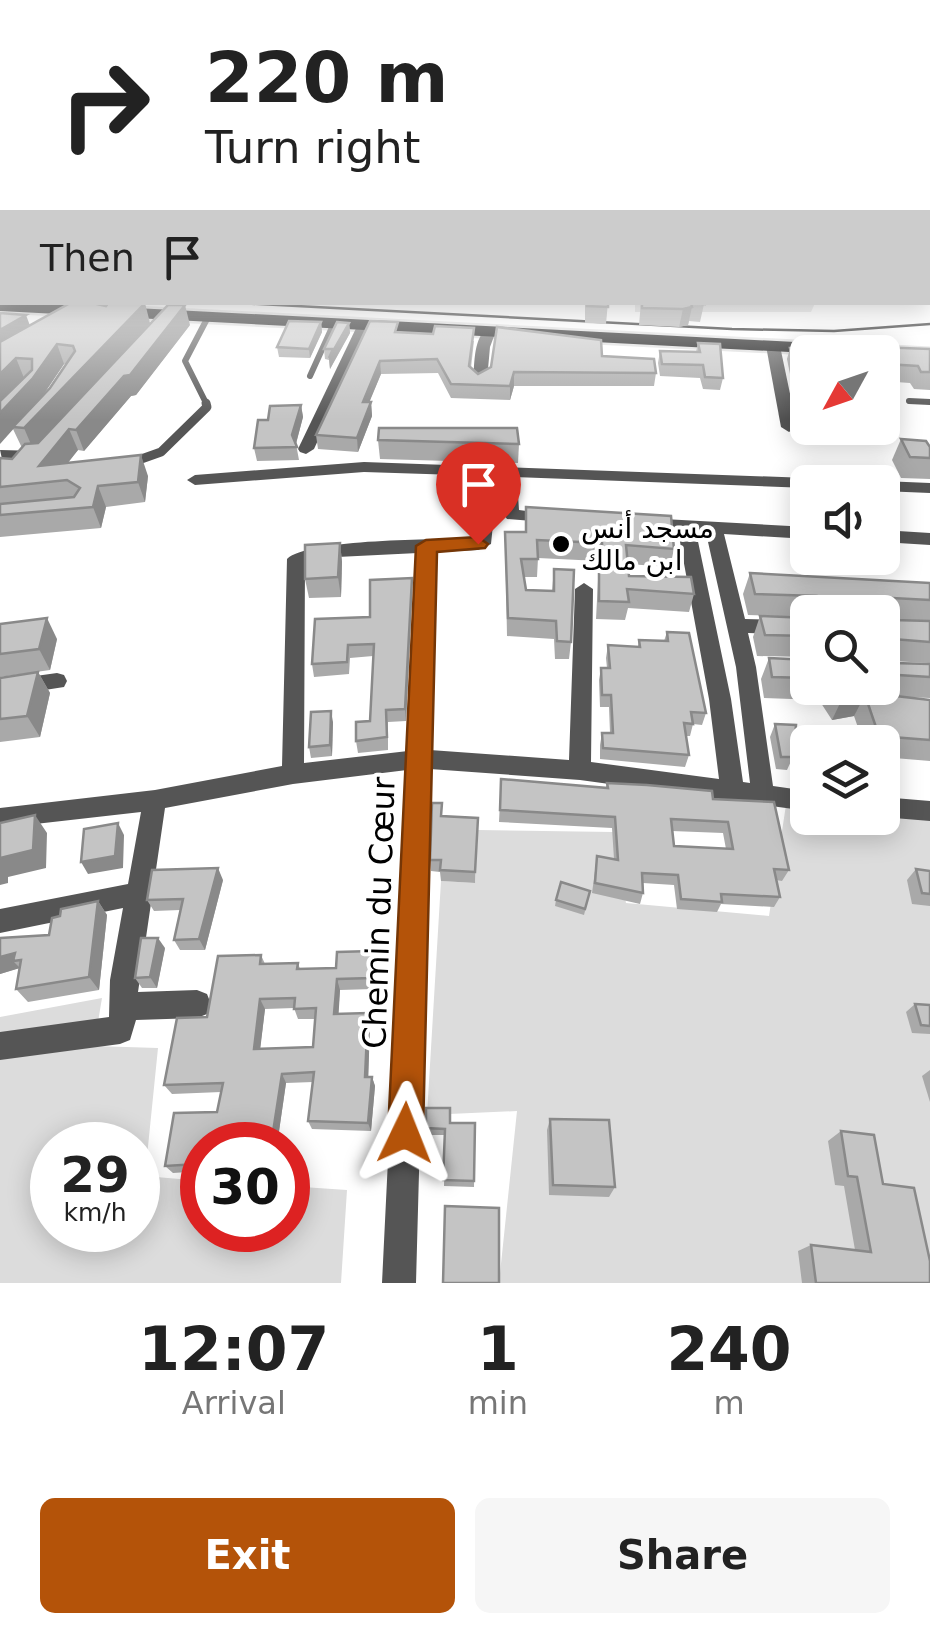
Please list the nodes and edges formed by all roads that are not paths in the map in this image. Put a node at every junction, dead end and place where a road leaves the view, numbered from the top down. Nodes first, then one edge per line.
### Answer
1 (168, 305) edge
2 (0, 306) edge
3 (208, 317) junction
4 (334, 323) junction
5 (364, 325) junction
6 (489, 331) junction
7 (930, 336) edge
8 (772, 346) junction
9 (930, 354) edge
10 (310, 376) dead end
11 (480, 380) edge
12 (909, 402) dead end
13 (930, 402) edge
14 (789, 428) dead end
15 (16, 440) edge
16 (50, 445) edge
17 (306, 449) dead end
18 (1, 455) edge
19 (118, 467) edge
20 (195, 480) dead end
21 (790, 482) edge
22 (900, 487) edge
23 (930, 488) edge
24 (568, 520) edge
25 (627, 523) edge
26 (686, 526) junction
27 (714, 529) junction
28 (790, 532) edge
29 (900, 537) edge
30 (930, 538) edge
31 (426, 546) junction
32 (584, 589) dead end
33 (736, 626) junction
34 (790, 628) edge
35 (57, 681) dead end
36 (0, 688) edge
37 (421, 759) junction
38 (580, 770) junction
39 (293, 774) junction
40 (732, 790) junction
41 (763, 797) junction
42 (790, 799) edge
43 (155, 800) junction
44 (900, 808) edge
45 (930, 810) edge
46 (0, 818) edge
47 (141, 893) junction
48 (0, 921) edge
49 (197, 1004) dead end
50 (125, 1006) junction
51 (0, 1046) edge
52 (399, 1283) edge

1 - 7 main road
2 - 3 main road
3 - 4 main road
3 - 19 lane
4 - 5 main road
4 - 10 lane
5 - 6 main road
5 - 17 street
6 - 8 main road
6 - 11 street
8 - 9 main road
8 - 14 street
12 - 13 lane
15 - 18 street
16 - 18 street
20 - 21 street
22 - 23 street
24 - 31 street
25 - 26 street
26 - 27 street
26 - 40 street
27 - 28 street
27 - 33 street
29 - 30 street
31 - 37 street, Chemin du Cœur
31 - 39 street
32 - 38 street
33 - 34 street
33 - 41 street
35 - 36 street
37 - 38 street
37 - 39 street
37 - 52 street, Chemin du Cœur
38 - 40 street
39 - 43 street
40 - 41 street
41 - 42 street
43 - 46 street
43 - 47 street
44 - 45 street
47 - 48 street
47 - 50 street
49 - 50 street
50 - 51 street

